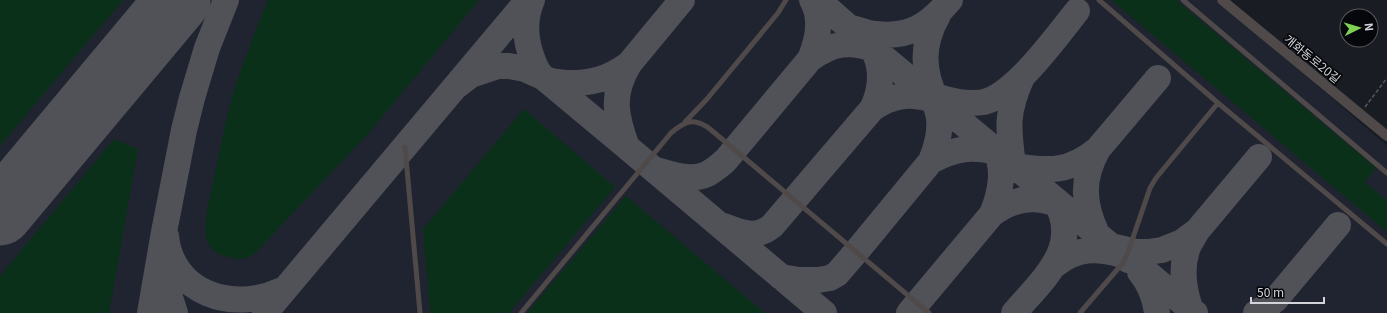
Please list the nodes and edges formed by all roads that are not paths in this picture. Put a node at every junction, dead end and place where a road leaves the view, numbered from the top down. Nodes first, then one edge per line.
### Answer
1 (786, 0) edge
2 (1099, 0) edge
3 (1183, 0) edge
4 (1222, 0) edge
5 (1218, 102) junction
6 (684, 123) junction
7 (1387, 136) edge
8 (405, 147) dead end
9 (1387, 172) edge
10 (1387, 244) edge
11 (420, 313) edge
12 (521, 313) edge
13 (928, 313) edge
14 (1080, 313) edge

1 - 6 lane
2 - 5 lane
3 - 9 lane
4 - 7 street, 개화동로20길
5 - 10 lane
5 - 14 lane
6 - 12 lane
6 - 13 lane
8 - 11 lane

